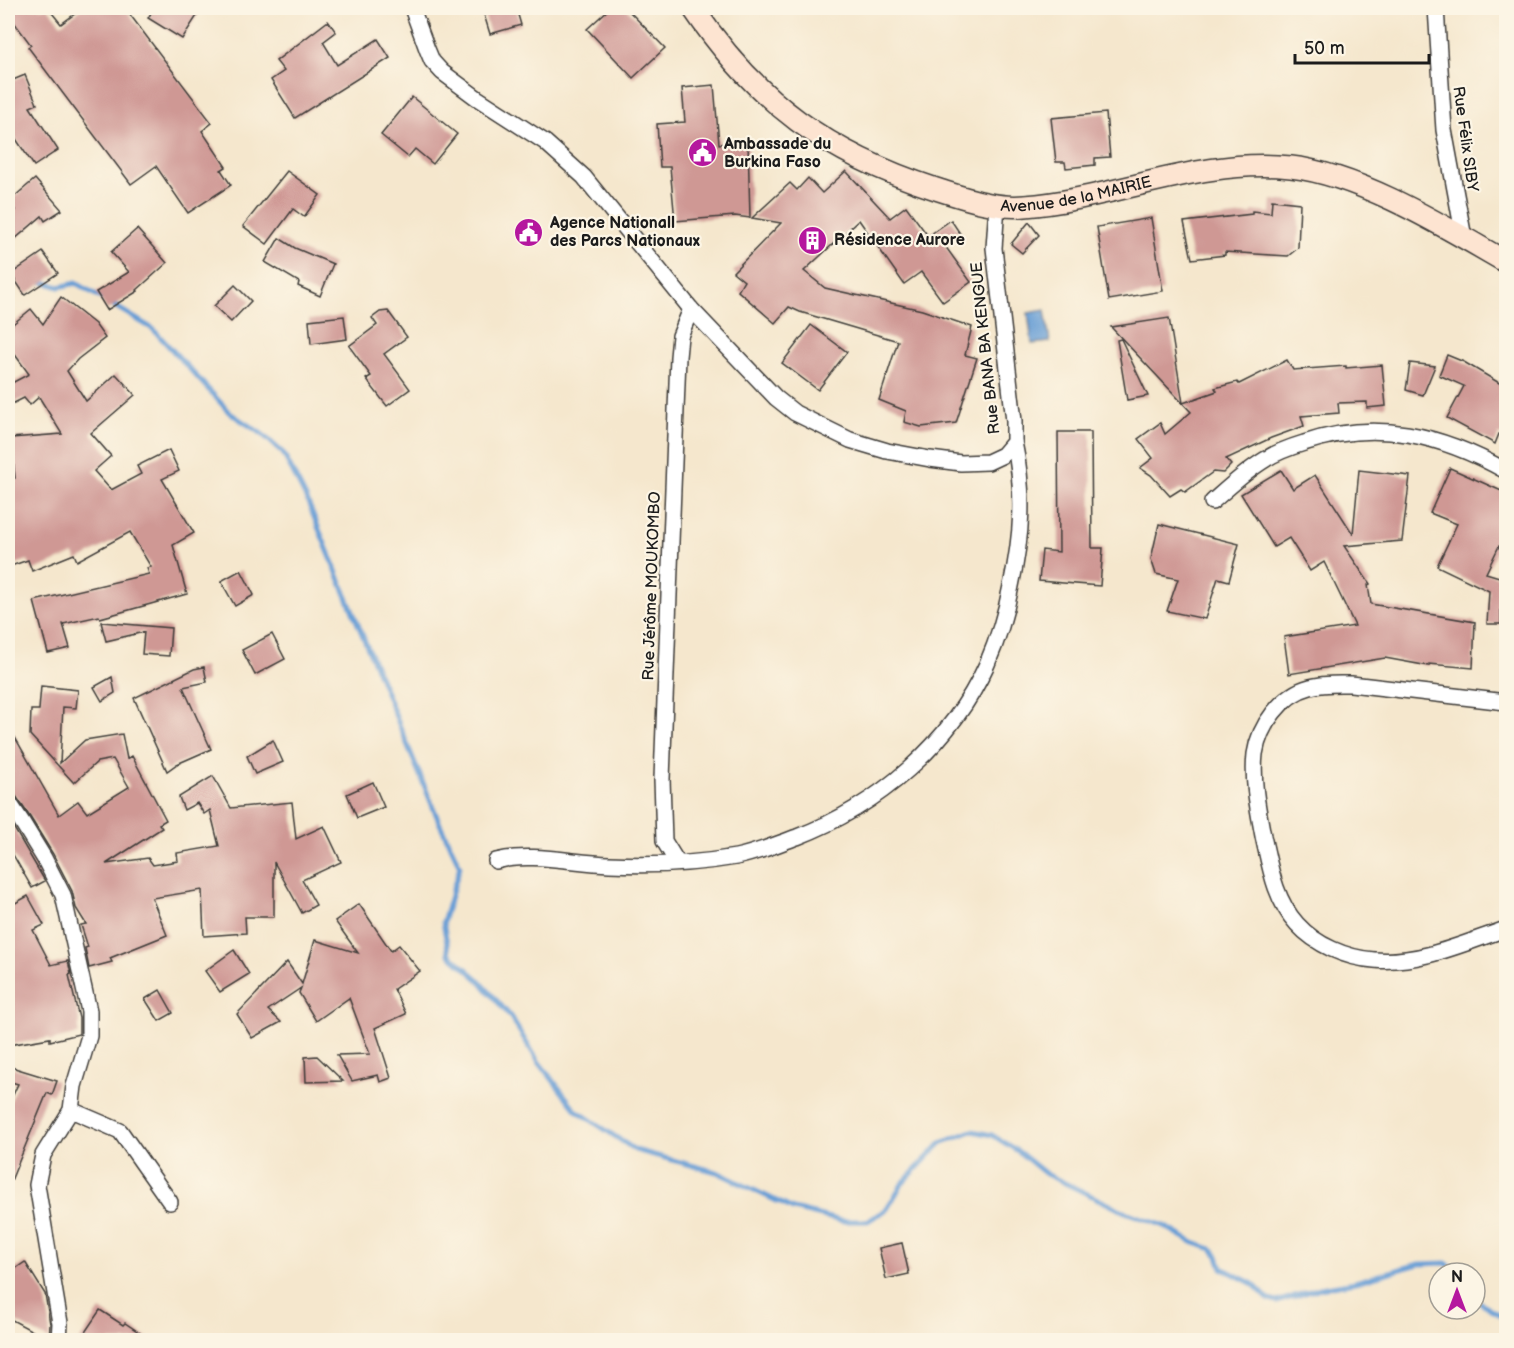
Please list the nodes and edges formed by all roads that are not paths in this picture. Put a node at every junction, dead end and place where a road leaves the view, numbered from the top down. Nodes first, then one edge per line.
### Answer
1 (412, 8) edge
2 (693, 8) edge
3 (1436, 8) edge
4 (997, 206) junction
5 (1464, 238) junction
6 (1506, 262) edge
7 (691, 309) junction
8 (1014, 442) junction
9 (1506, 471) edge
10 (1212, 502) dead end
11 (1506, 702) edge
12 (8, 801) edge
13 (496, 861) dead end
14 (676, 862) junction
15 (1506, 929) edge
16 (71, 1110) junction
17 (170, 1203) dead end
18 (59, 1341) edge

1 - 7 street, Rue BANA BA KENGUE
2 - 4 main road, Avenue de la MAIRIE
3 - 5 street, Rue Félix SIBY
4 - 5 main road, Avenue de la MAIRIE
4 - 8 street, Rue BANA BA KENGUE
5 - 6 main road, Avenue de la MAIRIE
7 - 8 street, Rue BANA BA KENGUE
7 - 14 street, Rue Jérôme MOUKOMBO
8 - 14 street
9 - 10 street
11 - 15 street
12 - 16 street
13 - 14 street
16 - 17 street
16 - 18 street

